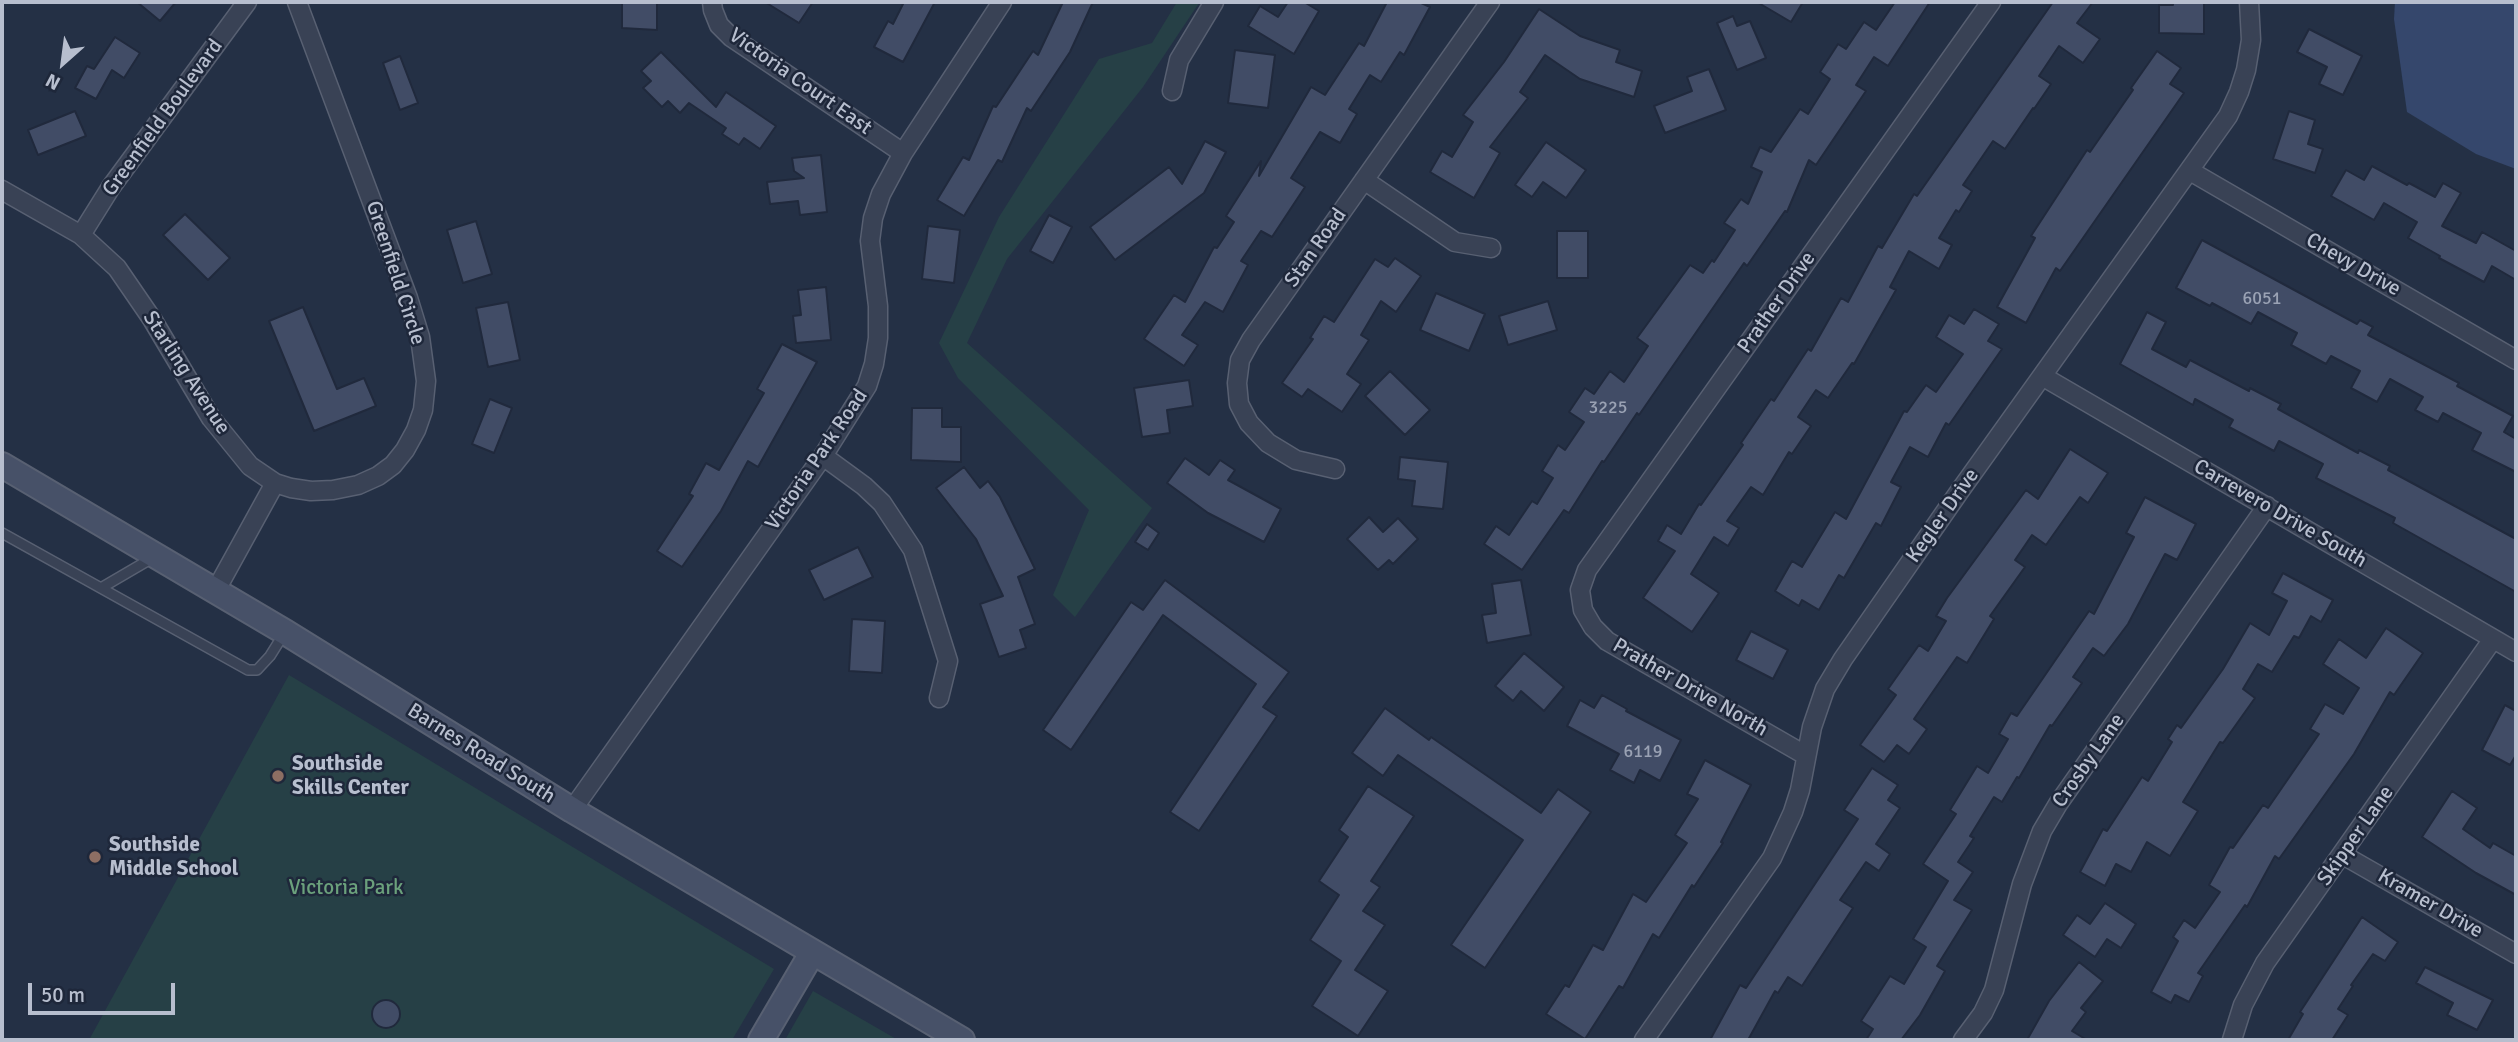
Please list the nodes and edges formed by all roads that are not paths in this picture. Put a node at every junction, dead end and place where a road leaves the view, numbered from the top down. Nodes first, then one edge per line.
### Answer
1 (247, 2) edge
2 (297, 2) edge
3 (712, 2) edge
4 (1002, 2) edge
5 (1214, 2) edge
6 (1490, 2) edge
7 (1991, 2) edge
8 (2249, 2) edge
9 (1172, 91) dead end
10 (903, 153) junction
11 (2190, 171) junction
12 (1364, 180) junction
13 (2, 190) edge
14 (81, 235) junction
15 (1491, 248) dead end
16 (2516, 360) edge
17 (2042, 376) junction
18 (822, 457) junction
19 (2, 466) edge
20 (1335, 469) dead end
21 (275, 483) junction
22 (2267, 506) junction
23 (2, 533) edge
24 (157, 555) junction
25 (101, 588) junction
26 (216, 590) junction
27 (1583, 610) joint
28 (285, 632) junction
29 (2493, 639) junction
30 (2516, 652) edge
31 (939, 698) dead end
32 (1805, 755) junction
33 (572, 810) junction
34 (2343, 855) junction
35 (813, 953) junction
36 (2516, 954) edge
37 (761, 1040) edge
38 (962, 1040) edge
39 (1644, 1040) edge
40 (1963, 1040) edge
41 (2232, 1040) edge

1 - 14 street, Greenfield Boulevard
2 - 21 street, Greenfield Circle
3 - 10 street, Victoria Court East
4 - 10 street, Victoria Park Road
5 - 9 street
6 - 12 street, Stan Road
7 - 27 street, Prather Drive
8 - 11 street, Kegler Drive
10 - 18 street, Victoria Park Road
11 - 16 street, Chevy Drive
11 - 17 street, Kegler Drive
12 - 15 street
12 - 20 street, Stan Road
13 - 14 street, Starling Avenue
14 - 21 street, Starling Avenue
17 - 22 street, Carrevero Drive South
17 - 32 street, Kegler Drive
18 - 31 street
18 - 33 street, Victoria Park Road
19 - 24 street, Barnes Road South
21 - 26 street
22 - 29 street, Carrevero Drive South
22 - 40 street, Crosby Lane
23 - 25 lane
24 - 25 lane
24 - 26 street, Barnes Road South
25 - 28 lane
26 - 28 street, Barnes Road South
27 - 32 street, Prather Drive North
28 - 33 street, Barnes Road South
29 - 30 street, Carrevero Drive South
29 - 34 street, Skipper Lane
32 - 39 street, Kegler Drive
33 - 35 street, Barnes Road South
34 - 36 street, Kramer Drive
34 - 41 street, Skipper Lane
35 - 37 street
35 - 38 street, Barnes Road South

